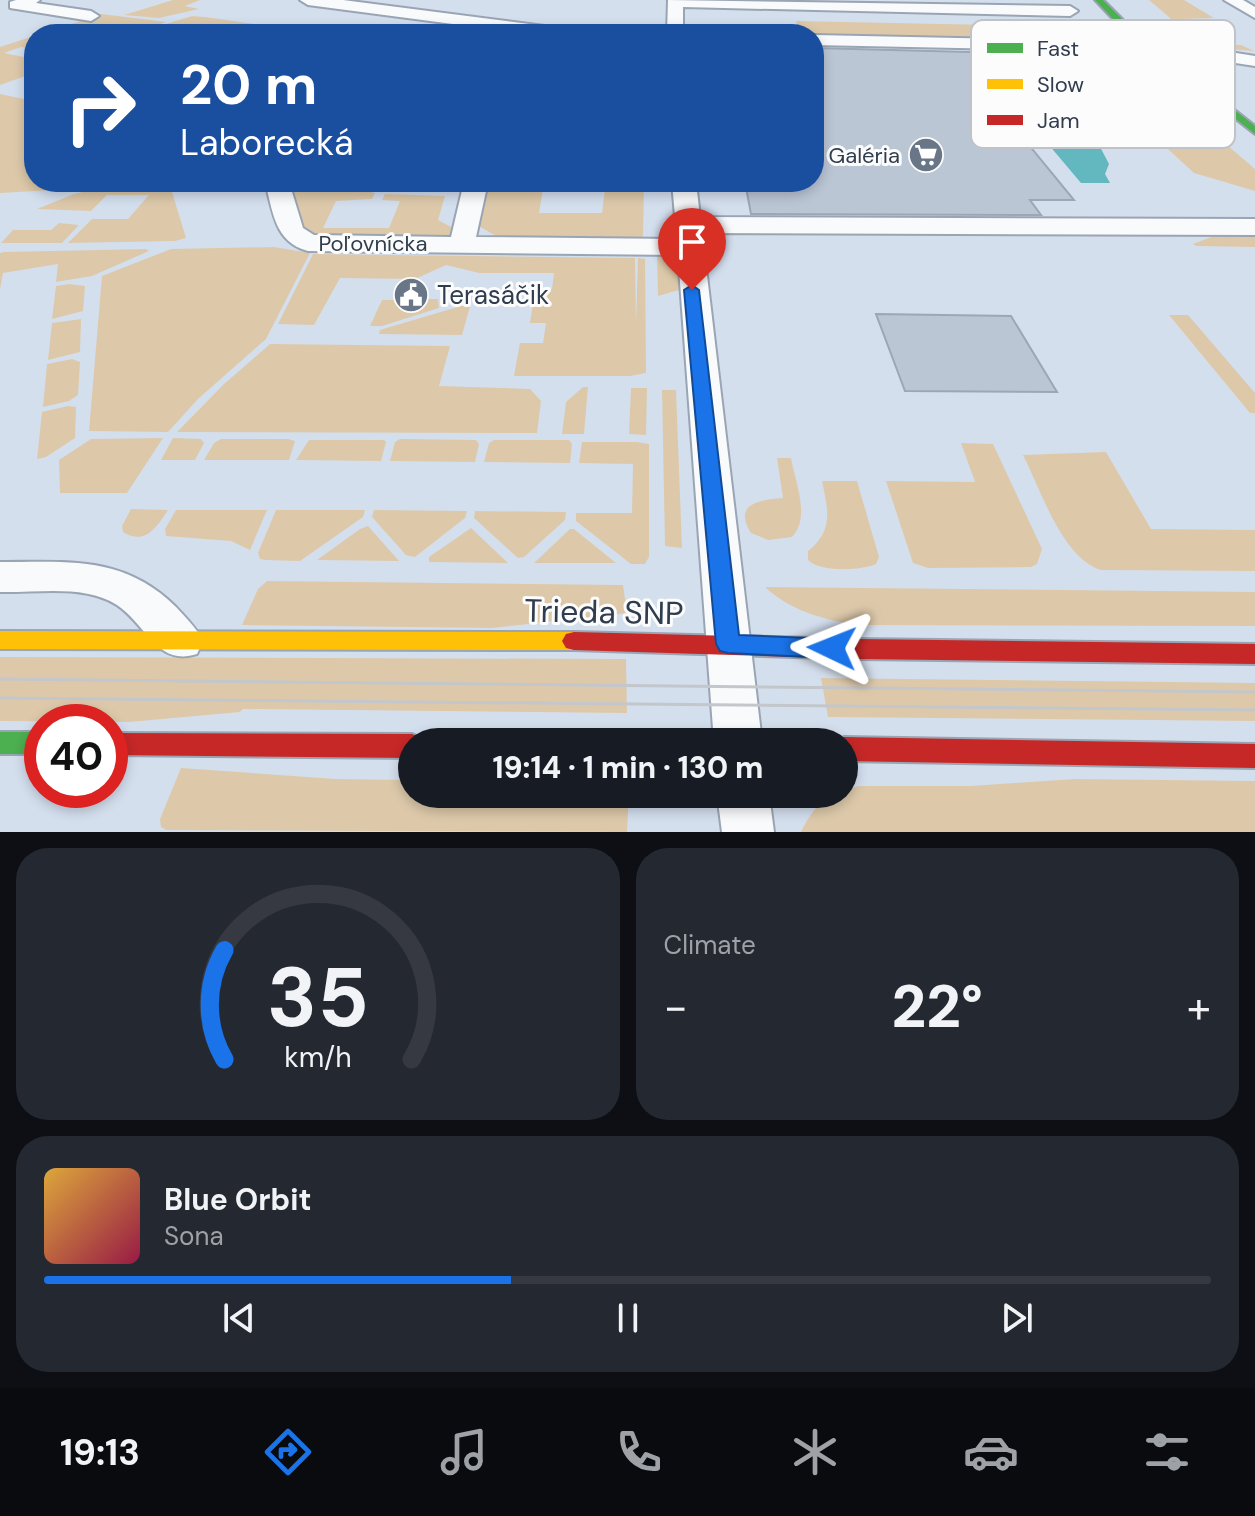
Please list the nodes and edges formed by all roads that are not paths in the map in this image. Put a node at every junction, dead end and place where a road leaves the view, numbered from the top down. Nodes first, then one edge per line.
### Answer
1 (32, 0) edge
2 (308, 0) edge
3 (449, 0) edge
4 (1099, 0) edge
5 (1122, 0) edge
6 (676, 1) edge
7 (1070, 11) dead end
8 (91, 16) dead end
9 (440, 17) junction
10 (1118, 20) edge
11 (1143, 20) edge
12 (493, 24) edge
13 (675, 24) edge
14 (824, 40) edge
15 (971, 43) edge
16 (1235, 58) edge
17 (1255, 61) edge
18 (1235, 65) edge
19 (1235, 93) edge
20 (1255, 108) edge
21 (1235, 115) edge
22 (1255, 131) edge
23 (280, 192) edge
24 (474, 192) edge
25 (685, 192) edge
26 (1255, 214) edge
27 (1074, 220) dead end
28 (1143, 220) junction
29 (1255, 227) edge
30 (687, 236) junction
31 (462, 243) junction
32 (0, 577) edge
33 (0, 640) edge
34 (181, 641) junction
35 (728, 644) junction
36 (1255, 654) edge
37 (737, 728) edge
38 (0, 743) edge
39 (24, 743) edge
40 (128, 744) edge
41 (398, 746) edge
42 (858, 749) edge
43 (1255, 756) edge
44 (745, 808) edge
45 (748, 832) edge

1 - 8 street
2 - 9 street
3 - 9 street
4 - 10 street
5 - 11 street
6 - 7 street
6 - 13 street
9 - 12 street
14 - 15 street
16 - 17 street
17 - 18 street
19 - 20 street
21 - 22 street
23 - 31 street, Poľovnícka
24 - 31 street, Poľovnícka
25 - 30 street
26 - 28 street
27 - 28 street
28 - 29 street
28 - 30 street, Poľovnícka
30 - 31 street, Poľovnícka
30 - 35 street
32 - 34 street
33 - 34 street, Trieda SNP
34 - 35 street, Trieda SNP
35 - 36 street, Trieda SNP
35 - 37 street
38 - 39 street
40 - 41 street
42 - 43 street
44 - 45 street

